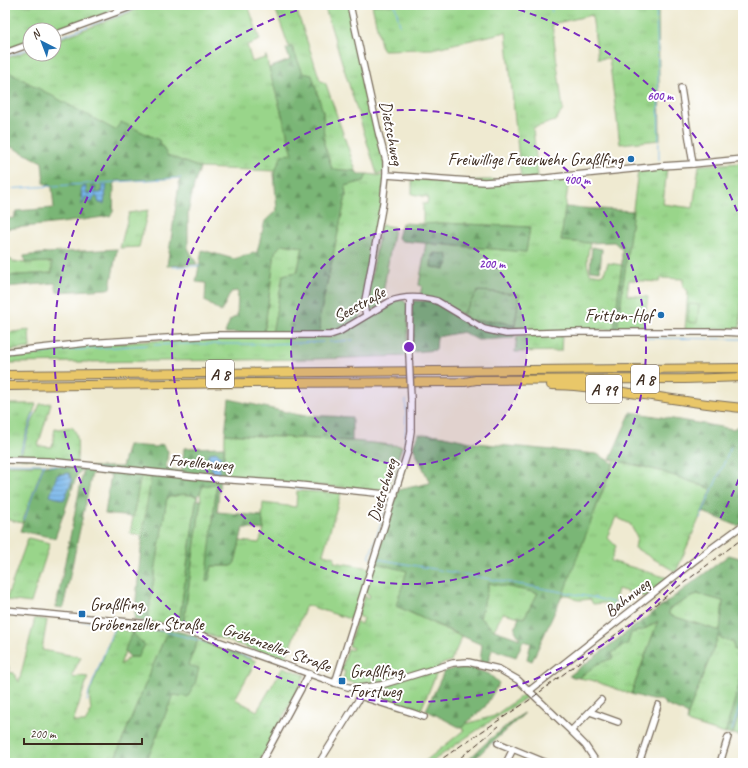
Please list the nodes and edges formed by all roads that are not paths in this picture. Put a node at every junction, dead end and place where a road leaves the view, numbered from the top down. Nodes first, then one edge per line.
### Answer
1 (136, 5) edge
2 (350, 5) edge
3 (62, 32) edge
4 (22, 47) edge
5 (5, 53) edge
6 (681, 88) dead end
7 (743, 160) edge
8 (693, 164) junction
9 (386, 175) junction
10 (410, 298) junction
11 (366, 315) junction
12 (743, 333) edge
13 (5, 352) edge
14 (743, 368) edge
15 (5, 376) edge
16 (743, 377) edge
17 (465, 382) junction
18 (5, 386) edge
19 (743, 408) edge
20 (5, 460) edge
21 (395, 495) junction
22 (743, 525) edge
23 (5, 610) edge
24 (310, 674) junction
25 (335, 683) junction
26 (359, 688) junction
27 (529, 691) junction
28 (362, 694) junction
29 (601, 700) dead end
30 (658, 705) dead end
31 (590, 712) junction
32 (424, 717) dead end
33 (618, 722) dead end
34 (571, 731) junction
35 (728, 737) dead end
36 (498, 743) dead end
37 (513, 749) junction
38 (261, 763) edge
39 (319, 763) edge
40 (506, 763) edge
41 (547, 763) edge
42 (597, 763) edge
43 (638, 763) edge
44 (720, 763) edge

1 - 3 street
2 - 9 street, Dietschweg
4 - 5 street
6 - 8 street
7 - 8 street
8 - 9 street
9 - 11 street, Dietschweg
10 - 11 street, Seestraße
10 - 12 street, Seestraße
10 - 21 street, Dietschweg, bridge
11 - 13 street, Seestraße
14 - 15 highway, A 8
16 - 17 highway, A 8
17 - 18 highway, A 8
17 - 19 highway, A 99
20 - 21 street, Forellenweg
21 - 25 street, Dietschweg
22 - 27 street, Bahnweg
23 - 24 street, Gröbenzeller Straße
24 - 25 street, Gröbenzeller Straße
24 - 38 street
25 - 26 street, Gröbenzeller Straße
26 - 27 street, Gröbenzeller Straße
26 - 28 street
27 - 34 street, Gröbenzeller Straße
28 - 32 street
28 - 39 street
29 - 31 street
30 - 43 street
31 - 33 street
31 - 34 street
34 - 42 street, Gröbenzeller Straße
35 - 44 street
36 - 37 street
37 - 40 street
37 - 41 street

